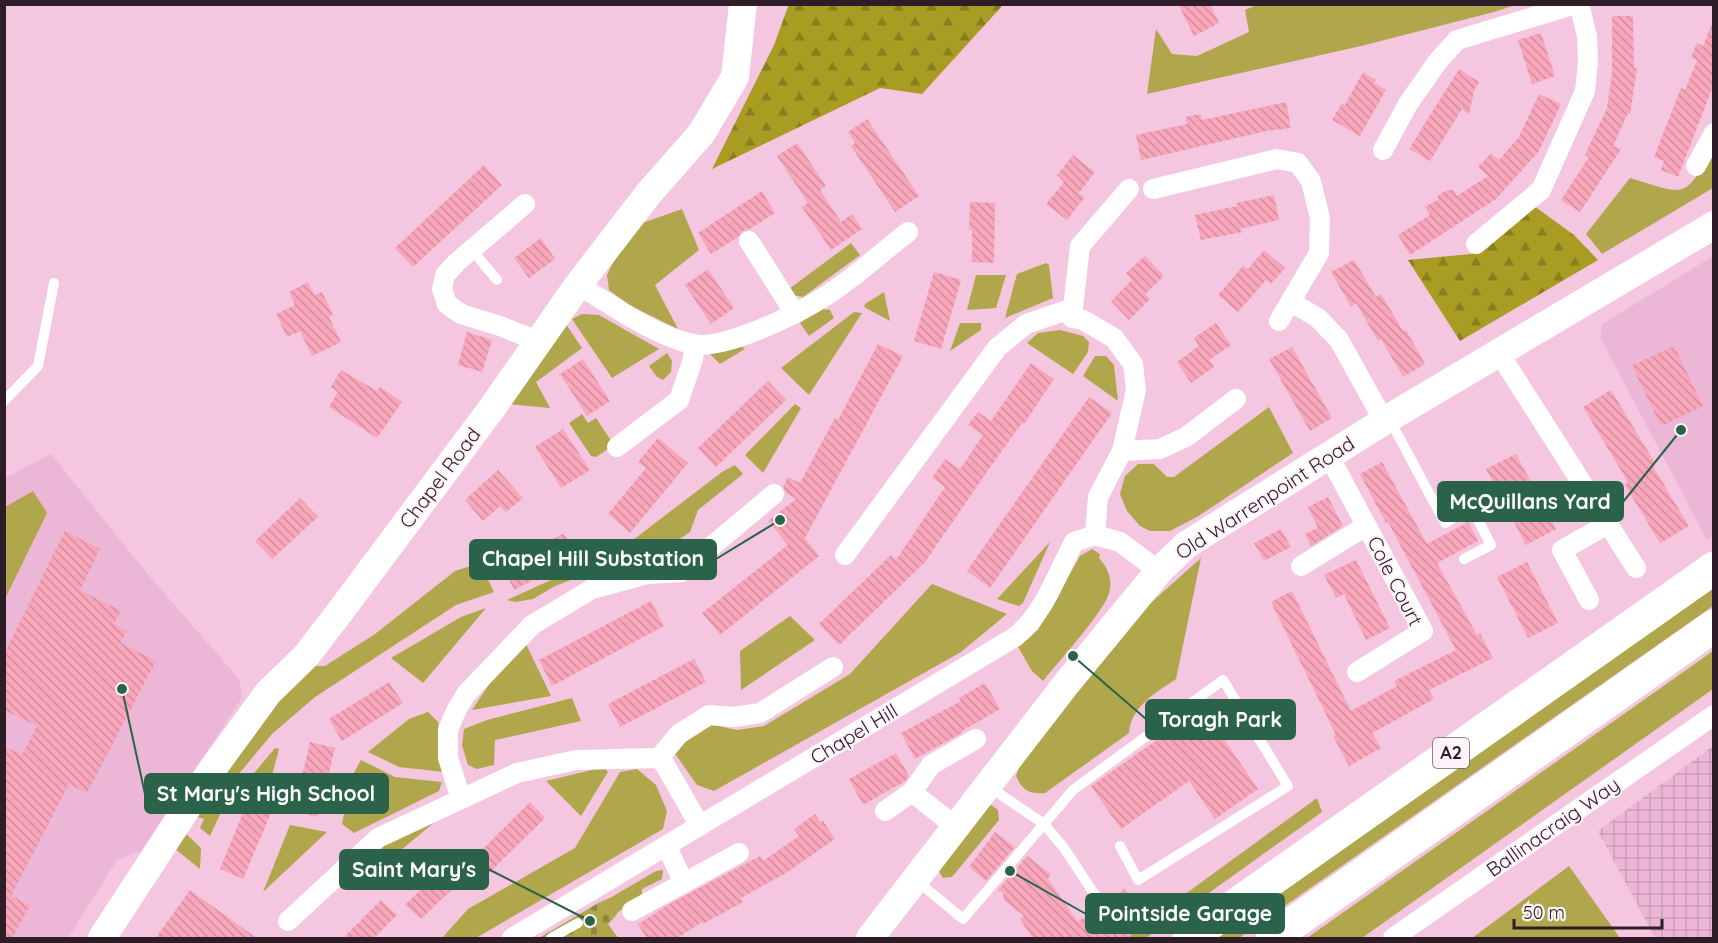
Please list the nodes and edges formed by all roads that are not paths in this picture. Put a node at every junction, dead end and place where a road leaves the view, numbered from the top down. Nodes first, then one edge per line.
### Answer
1 (743, 4) edge
2 (1578, 4) edge
3 (1713, 134) edge
4 (1383, 150) dead end
5 (1696, 166) dead end
6 (1129, 189) dead end
7 (1153, 189) dead end
8 (525, 204) dead end
9 (1713, 225) edge
10 (908, 232) dead end
11 (750, 241) dead end
12 (1476, 244) dead end
13 (472, 250) junction
14 (497, 280) dead end
15 (54, 283) dead end
16 (578, 285) junction
17 (1291, 302) junction
18 (1073, 308) junction
19 (794, 312) junction
20 (1279, 321) dead end
21 (538, 341) junction
22 (694, 344) junction
23 (1499, 353) junction
24 (1236, 399) dead end
25 (4, 401) edge
26 (1389, 418) junction
27 (617, 447) dead end
28 (1122, 451) junction
29 (1329, 456) junction
30 (774, 494) dead end
31 (1608, 524) junction
32 (1366, 526) junction
33 (1095, 535) junction
34 (845, 555) dead end
35 (1464, 559) dead end
36 (1301, 566) dead end
37 (1636, 568) dead end
38 (1713, 568) edge
39 (1159, 571) junction
40 (1589, 600) dead end
41 (1713, 626) edge
42 (833, 667) dead end
43 (1357, 672) dead end
44 (1713, 715) edge
45 (976, 739) dead end
46 (659, 758) junction
47 (988, 785) junction
48 (912, 792) junction
49 (461, 799) junction
50 (885, 811) dead end
51 (1044, 824) junction
52 (700, 826) junction
53 (956, 827) junction
54 (1120, 846) dead end
55 (667, 847) junction
56 (739, 853) dead end
57 (916, 880) junction
58 (684, 883) junction
59 (1097, 898) dead end
60 (632, 911) dead end
61 (288, 921) dead end
62 (578, 923) dead end
63 (102, 939) edge
64 (512, 939) edge
65 (551, 939) edge
66 (870, 939) edge
67 (1189, 939) edge
68 (1272, 939) edge
69 (1393, 939) edge

1 - 16 street, Chapel Road
2 - 4 street
2 - 12 street
3 - 5 street
6 - 18 street
7 - 17 street
8 - 13 street
9 - 23 street, Old Warrenpoint Road
10 - 19 street
11 - 19 street
13 - 14 lane
13 - 21 street
15 - 25 lane
16 - 21 street, Chapel Road
16 - 22 street
17 - 20 street
17 - 26 street
18 - 28 street
18 - 34 street
19 - 22 street
21 - 63 street, Chapel Road
22 - 27 street
23 - 26 street, Old Warrenpoint Road
23 - 31 street
24 - 28 street
26 - 29 street, Old Warrenpoint Road
26 - 35 lane
28 - 33 street
29 - 32 street, Cole Court
29 - 39 street, Old Warrenpoint Road
30 - 49 street
31 - 37 street
31 - 40 street
32 - 36 street, Cole Court
32 - 43 street, Cole Court
33 - 39 street
33 - 52 street, Chapel Hill
38 - 67 highway, A2
39 - 47 street, Old Warrenpoint Road
41 - 68 highway, A2
42 - 46 street
44 - 69 street, Ballinacraig Way
45 - 48 street
46 - 49 street
46 - 52 street
47 - 51 lane
47 - 53 street, Old Warrenpoint Road
48 - 50 street
48 - 53 street
49 - 61 street
51 - 54 lane
51 - 57 lane
51 - 59 lane
52 - 55 street, Chapel Hill
53 - 57 street, Old Warrenpoint Road
55 - 58 street
55 - 64 street, Chapel Hill
56 - 58 street
57 - 66 street, Old Warrenpoint Road
58 - 60 street
62 - 65 lane

